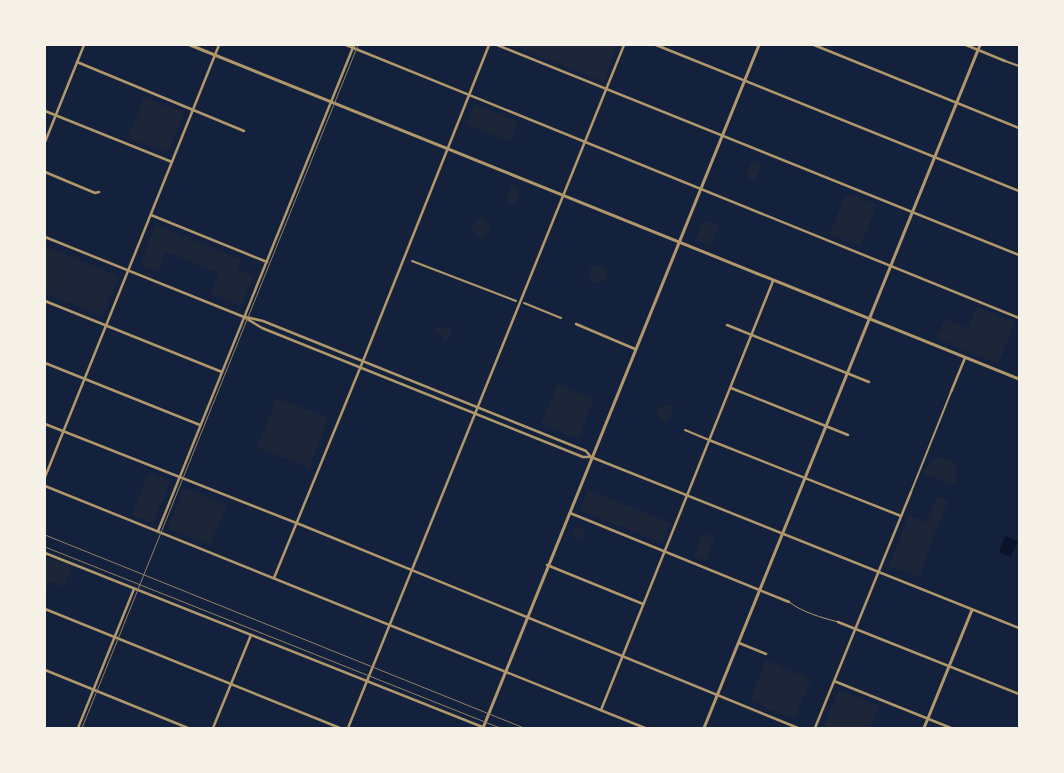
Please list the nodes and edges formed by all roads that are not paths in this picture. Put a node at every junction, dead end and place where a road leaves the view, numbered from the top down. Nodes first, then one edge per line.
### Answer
1 (84, 45) edge
2 (190, 45) edge
3 (219, 45) edge
4 (346, 45) edge
5 (489, 45) edge
6 (497, 45) edge
7 (624, 45) edge
8 (656, 45) edge
9 (758, 45) edge
10 (814, 45) edge
11 (966, 45) edge
12 (980, 45) edge
13 (353, 46) edge
14 (978, 50) junction
15 (215, 55) junction
16 (1005, 61) joint
17 (77, 62) junction
18 (1019, 66) edge
19 (744, 81) junction
20 (606, 89) junction
21 (469, 95) junction
22 (331, 102) junction
23 (956, 103) junction
24 (193, 109) junction
25 (45, 111) edge
26 (56, 115) junction
27 (1019, 128) edge
28 (244, 130) dead end
29 (722, 136) junction
30 (45, 142) edge
31 (584, 143) junction
32 (447, 149) junction
33 (934, 157) junction
34 (172, 162) junction
35 (45, 172) edge
36 (700, 189) junction
37 (1019, 191) edge
38 (99, 192) dead end
39 (563, 196) junction
40 (912, 212) junction
41 (151, 215) junction
42 (45, 237) edge
43 (679, 242) junction
44 (1019, 255) edge
45 (412, 261) dead end
46 (267, 262) junction
47 (890, 266) junction
48 (128, 270) junction
49 (773, 280) junction
50 (45, 301) edge
51 (516, 301) dead end
52 (524, 303) dead end
53 (244, 317) junction
54 (561, 318) dead end
55 (1019, 318) edge
56 (869, 319) junction
57 (576, 324) dead end
58 (727, 325) dead end
59 (106, 326) junction
60 (752, 335) junction
61 (635, 349) junction
62 (965, 358) junction
63 (363, 360) junction
64 (45, 363) edge
65 (361, 367) junction
66 (222, 372) junction
67 (847, 373) junction
68 (84, 379) junction
69 (1019, 379) edge
70 (870, 382) dead end
71 (730, 388) junction
72 (951, 392) joint
73 (478, 407) junction
74 (476, 413) junction
75 (45, 424) edge
76 (200, 425) junction
77 (826, 426) junction
78 (685, 430) dead end
79 (63, 432) junction
80 (848, 435) dead end
81 (709, 440) junction
82 (592, 457) junction
83 (45, 477) edge
84 (179, 478) junction
85 (805, 478) junction
86 (45, 486) edge
87 (911, 492) joint
88 (687, 496) junction
89 (569, 512) junction
90 (901, 516) junction
91 (297, 523) junction
92 (158, 531) junction
93 (782, 534) junction
94 (664, 551) junction
95 (45, 553) edge
96 (547, 565) junction
97 (412, 570) junction
98 (878, 572) junction
99 (274, 578) junction
100 (134, 589) junction
101 (760, 590) junction
102 (788, 602) joint
103 (643, 604) junction
104 (45, 609) edge
105 (972, 610) junction
106 (527, 617) junction
107 (838, 622) joint
108 (390, 625) junction
109 (856, 628) junction
110 (1019, 628) edge
111 (251, 635) junction
112 (115, 637) junction
113 (739, 643) junction
114 (766, 654) dead end
115 (622, 656) junction
116 (949, 666) junction
117 (45, 670) edge
118 (506, 672) junction
119 (368, 680) junction
120 (834, 681) junction
121 (231, 684) junction
122 (93, 690) junction
123 (1019, 694) edge
124 (718, 695) junction
125 (601, 710) junction
126 (928, 719) junction
127 (78, 728) edge
128 (188, 728) edge
129 (213, 728) edge
130 (340, 728) edge
131 (348, 728) edge
132 (484, 728) edge
133 (645, 728) edge
134 (704, 728) edge
135 (798, 728) edge
136 (815, 728) edge
137 (924, 728) edge
138 (951, 728) edge

1 - 17 street
2 - 15 street
3 - 15 street
4 - 13 street
5 - 21 street
6 - 20 street
7 - 20 street
8 - 19 street
9 - 19 street
10 - 23 street
11 - 14 street
12 - 14 street
13 - 21 street
13 - 22 street
14 - 16 street
14 - 23 street
15 - 22 street
15 - 24 street
16 - 18 street
17 - 24 street
17 - 26 street
19 - 29 street
19 - 33 street
20 - 29 street
20 - 31 street
21 - 31 street
21 - 32 street
22 - 32 street
22 - 46 street
23 - 27 street
23 - 33 street
24 - 28 street
24 - 34 street
25 - 26 street
26 - 30 street
26 - 34 street
29 - 36 street
29 - 40 street
31 - 36 street
31 - 39 street
32 - 39 street
32 - 63 street
33 - 37 street
33 - 40 street
34 - 41 street
35 - 38 street
36 - 43 street
36 - 47 street
39 - 43 street
39 - 73 street
40 - 44 street
40 - 47 street
41 - 46 street
41 - 48 street
42 - 48 street
43 - 49 street
43 - 61 street
45 - 51 street
46 - 53 street
47 - 55 street
47 - 56 street
48 - 53 street
48 - 59 street
49 - 56 street
49 - 60 street
50 - 59 street
52 - 54 street
53 - 63 street
53 - 65 street
53 - 66 street
56 - 62 street
56 - 67 street
57 - 61 street
58 - 60 street
59 - 66 street
59 - 68 street
60 - 67 street
60 - 71 street
61 - 82 street
62 - 69 street
62 - 72 street
63 - 65 street
63 - 73 street
64 - 68 street
65 - 74 street
65 - 91 street
66 - 76 street
67 - 70 street
67 - 77 street
68 - 76 street
68 - 79 street
71 - 77 street
71 - 81 street
72 - 87 street
73 - 74 street
73 - 82 street
74 - 82 street
74 - 97 street
75 - 79 street
76 - 84 street
77 - 80 street
77 - 85 street
78 - 81 street
79 - 83 street
79 - 84 street
81 - 85 street
81 - 88 street
82 - 88 street
82 - 89 street
84 - 91 street
84 - 92 street
85 - 90 street
85 - 93 street
86 - 92 street
87 - 90 street
88 - 93 street
88 - 94 street
89 - 94 street
89 - 96 street
90 - 98 street
91 - 97 street
91 - 99 street
92 - 99 street
93 - 98 street
93 - 101 street
94 - 101 street
94 - 103 street
95 - 100 street
96 - 103 street
96 - 106 street
97 - 106 street
97 - 108 street
98 - 105 street
98 - 109 street
99 - 108 street
100 - 111 street
100 - 112 street
101 - 102 street
101 - 113 street
102 - 107 lane
103 - 115 street
104 - 112 street
105 - 110 street
105 - 116 street
106 - 115 street
106 - 118 street
107 - 109 street
108 - 118 street
108 - 119 street
109 - 116 street
109 - 120 street
111 - 119 street
111 - 121 street
112 - 121 street
112 - 122 street
113 - 114 street
113 - 124 street
115 - 124 street
115 - 125 street
116 - 123 street
116 - 126 street
117 - 122 street
118 - 125 street
118 - 132 street
119 - 131 street
119 - 132 street
120 - 126 street
120 - 136 street
121 - 129 street
121 - 130 street
122 - 127 street
122 - 128 street
124 - 134 street
124 - 135 street
125 - 133 street
126 - 137 street
126 - 138 street

